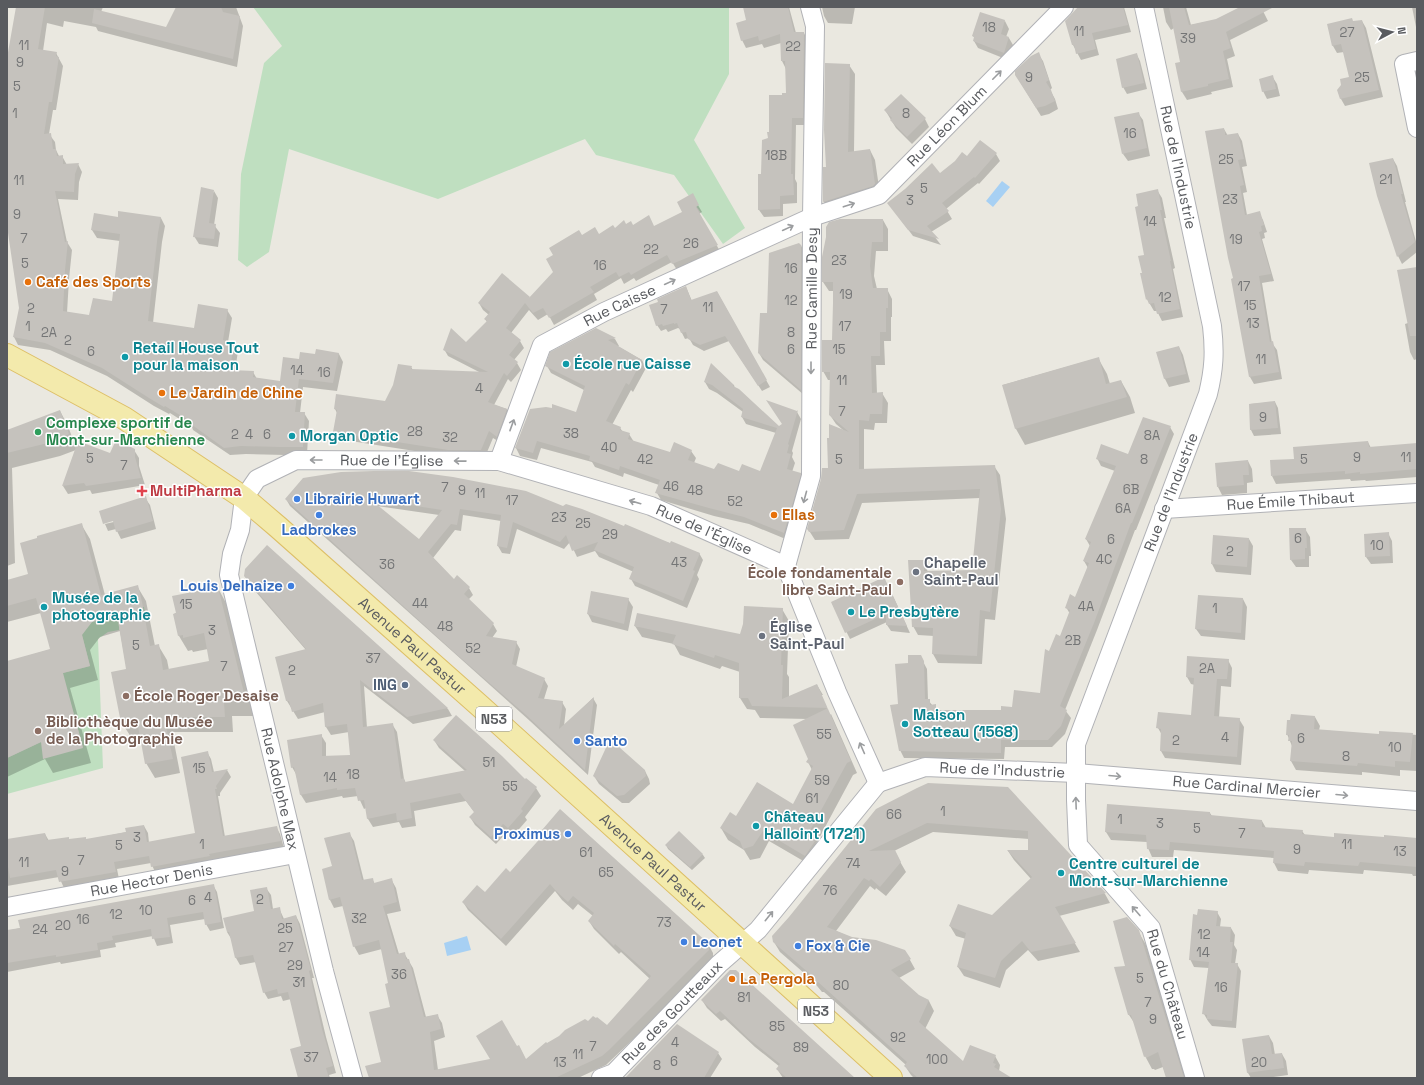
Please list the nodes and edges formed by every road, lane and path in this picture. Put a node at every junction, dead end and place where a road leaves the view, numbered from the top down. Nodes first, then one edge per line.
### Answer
1 (810, 7) edge
2 (1064, 7) edge
3 (1144, 7) edge
4 (1417, 61) edge
5 (1417, 128) edge
6 (812, 217) junction
7 (7, 355) edge
8 (499, 461) junction
9 (1417, 493) edge
10 (244, 498) junction
11 (1164, 509) junction
12 (786, 566) junction
13 (1076, 773) junction
14 (878, 783) junction
15 (1417, 801) edge
16 (295, 854) junction
17 (7, 907) edge
18 (742, 944) junction
19 (353, 1078) edge
20 (601, 1078) edge
21 (890, 1078) edge
22 (1195, 1078) edge

1 - 6 street, Rue Camille Desy
6 -> 2 street, Rue Léon Blum
3 - 11 street, Rue de l'Industrie
4 - 5 street
8 -> 6 street, Rue Caisse
6 -> 12 street, Rue Camille Desy
7 - 10 main road, Avenue Paul Pastur / N53
8 -> 10 street, Rue de l'Église
12 -> 8 street, Rue de l'Église
9 - 11 street, Rue Émile Thibaut
10 - 16 street, Rue Adolphe Max
10 - 18 main road, Avenue Paul Pastur / N53
11 - 13 street, Rue de l'Industrie
14 -> 12 street
13 - 14 street, Rue de l'Industrie
13 -> 15 street, Rue Cardinal Mercier
22 -> 13 street, Rue du Château
18 -> 14 street
16 - 17 street, Rue Hector Denis
16 - 19 street, Rue Adolphe Max
18 - 20 street, Rue des Goutteaux
18 - 21 main road, Avenue Paul Pastur / N53

